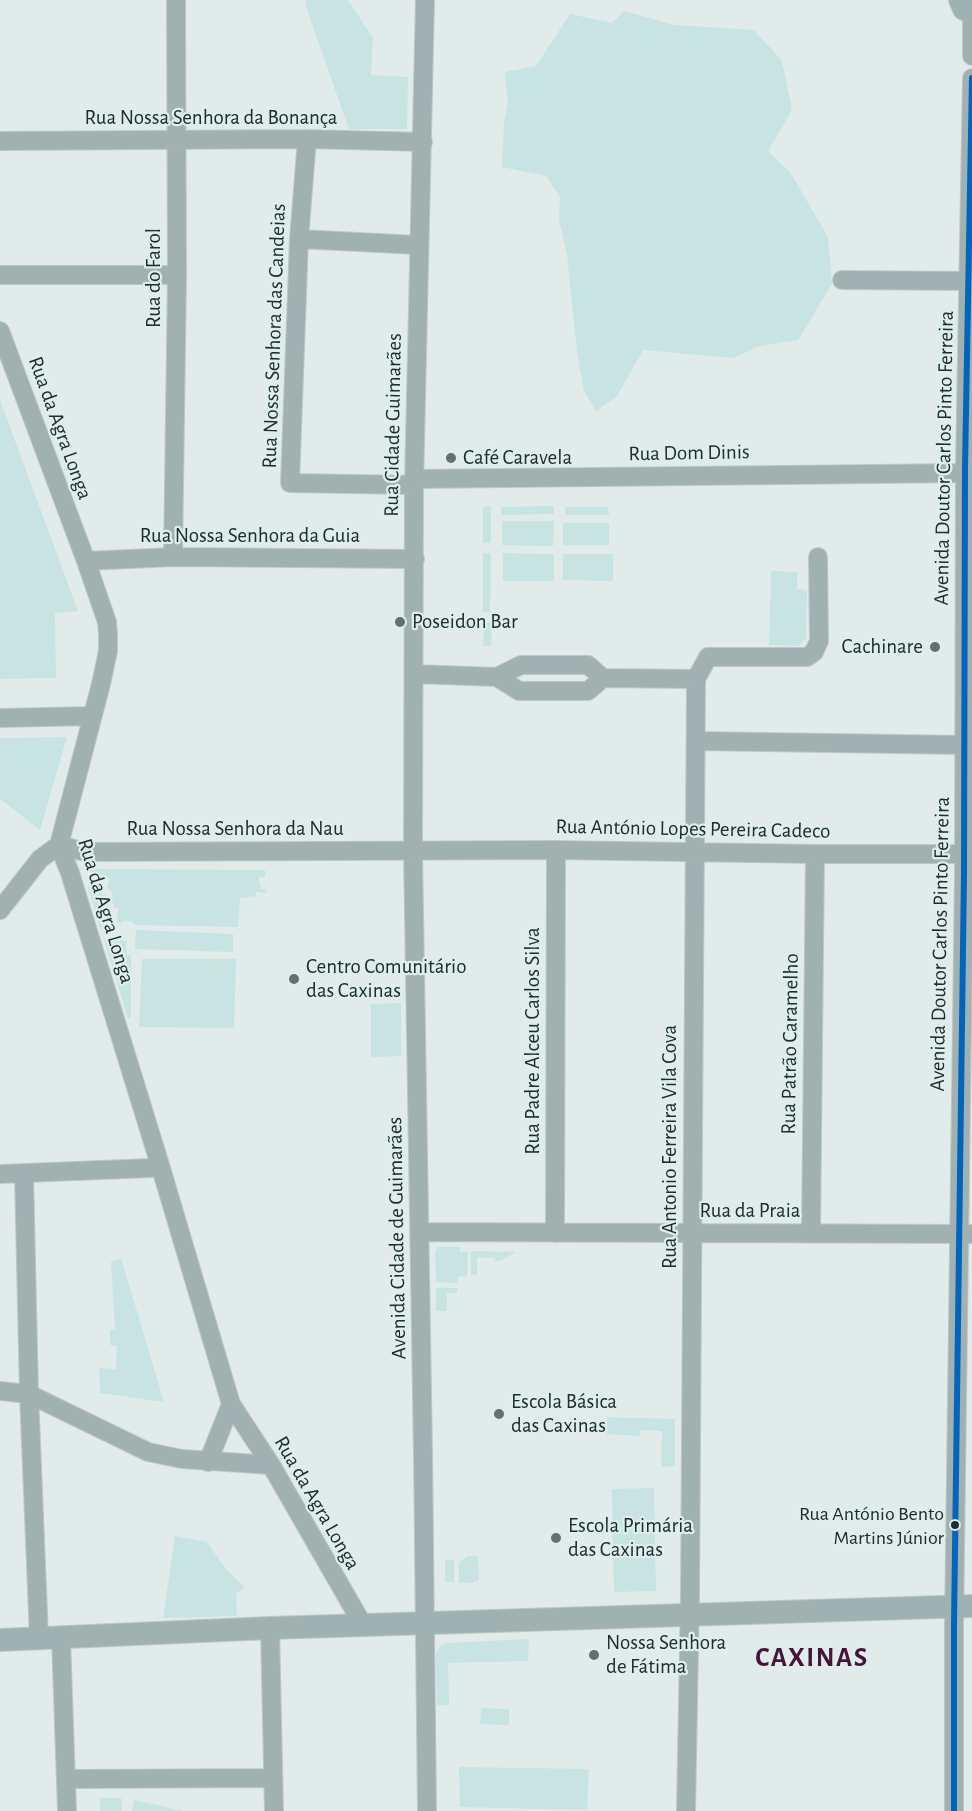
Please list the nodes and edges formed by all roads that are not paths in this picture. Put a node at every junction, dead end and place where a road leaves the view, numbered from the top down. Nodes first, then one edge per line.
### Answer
1 (176, 0) edge
2 (425, 0) edge
3 (963, 6) edge
4 (972, 56) edge
5 (972, 78) edge
6 (177, 139) junction
7 (307, 139) junction
8 (0, 141) edge
9 (423, 142) junction
10 (298, 239) junction
11 (418, 245) junction
12 (0, 275) edge
13 (177, 275) junction
14 (842, 280) dead end
15 (968, 281) junction
16 (0, 331) edge
17 (965, 473) junction
18 (414, 482) junction
19 (173, 557) junction
20 (818, 557) dead end
21 (415, 559) junction
22 (86, 561) junction
23 (414, 674) junction
24 (497, 676) junction
25 (603, 678) junction
26 (696, 679) junction
27 (92, 716) junction
28 (0, 718) edge
29 (696, 741) junction
30 (965, 745) junction
31 (58, 845) junction
32 (556, 850) junction
33 (413, 852) junction
34 (694, 852) junction
35 (815, 854) junction
36 (968, 854) edge
37 (0, 910) edge
38 (160, 1165) junction
39 (24, 1173) junction
40 (0, 1174) edge
41 (420, 1232) junction
42 (555, 1233) junction
43 (692, 1233) junction
44 (811, 1233) junction
45 (966, 1234) edge
46 (0, 1391) edge
47 (29, 1394) junction
48 (231, 1404) junction
49 (208, 1462) junction
50 (271, 1464) junction
51 (964, 1606) edge
52 (690, 1615) junction
53 (424, 1623) junction
54 (363, 1625) junction
55 (270, 1628) junction
56 (50, 1638) junction
57 (0, 1640) edge
58 (273, 1778) junction
59 (66, 1779) junction
60 (67, 1811) edge
61 (274, 1811) edge
62 (426, 1811) edge
63 (686, 1811) edge
64 (954, 1811) edge

1 - 6 street, Rua do Farol
2 - 9 street, Rua Cidade Guimarães
3 - 4 street
5 - 15 street, Avenida Doutor Carlos Pinto Ferreira
6 - 7 street, Rua Nossa Senhora da Bonança
6 - 8 street, Rua Nossa Senhora da Bonança
6 - 13 street, Rua do Farol
7 - 9 street, Rua Nossa Senhora da Bonança
7 - 10 street, Rua Nossa Senhora das Candeias
9 - 11 street, Rua Cidade Guimarães
10 - 11 street
10 - 18 street, Rua Nossa Senhora das Candeias
11 - 18 street, Rua Cidade Guimarães
12 - 13 street
13 - 19 street, Rua do Farol
14 - 15 street
15 - 17 street, Avenida Doutor Carlos Pinto Ferreira
16 - 22 street, Rua da Agra Longa
17 - 18 street, Rua Dom Dinis
17 - 30 street, Avenida Doutor Carlos Pinto Ferreira
18 - 21 street, Rua Cidade Guimarães
19 - 21 street, Rua Nossa Senhora da Guia
19 - 22 street, Rua Nossa Senhora da Guia
20 - 26 street
21 - 23 street, Rua Cidade Guimarães
22 - 27 street, Rua da Agra Longa
23 - 24 street
23 - 33 street, Rua Cidade Guimarães
24 - 25 street
24 - 25 street
25 - 26 street
26 - 29 street, Rua Antonio Ferreira Vila Cova
27 - 28 street
27 - 31 street, Rua da Agra Longa
29 - 30 street
29 - 34 street, Rua Antonio Ferreira Vila Cova
30 - 36 street, Avenida Doutor Carlos Pinto Ferreira
31 - 33 street, Rua Nossa Senhora da Nau
31 - 37 street
31 - 38 street, Rua da Agra Longa
32 - 33 street, Rua António Lopes Pereira Cadeco
32 - 34 street, Rua António Lopes Pereira Cadeco
32 - 42 street, Rua Padre Alceu Carlos Silva
33 - 41 street, Avenida Cidade de Guimarães
34 - 35 street, Rua António Lopes Pereira Cadeco
34 - 43 street, Rua Antonio Ferreira Vila Cova
35 - 36 street, Rua António Lopes Pereira Cadeco
35 - 44 street, Rua Patrão Caramelho
36 - 45 street, Avenida Doutor Carlos Pinto Ferreira
38 - 39 street
38 - 48 street, Rua da Agra Longa
39 - 40 street
39 - 47 street
41 - 42 street, Rua da Praia
41 - 53 street, Avenida Cidade de Guimarães
42 - 43 street, Rua da Praia
43 - 44 street, Rua da Praia
43 - 52 street, Rua Antonio Ferreira Vila Cova
44 - 45 street, Rua da Praia
45 - 51 street, Avenida Doutor Carlos Pinto Ferreira
46 - 47 street
47 - 49 street
47 - 56 street
48 - 49 street
48 - 50 street, Rua da Agra Longa
49 - 50 street
50 - 54 street, Rua da Agra Longa
51 - 52 main road
51 - 64 street, Avenida Doutor Carlos Pinto Ferreira
52 - 53 main road
52 - 63 street, Rua Antonio Ferreira Vila Cova
53 - 54 main road
53 - 62 street, Avenida Cidade de Guimarães
54 - 55 main road
55 - 56 main road
55 - 58 street
56 - 57 main road
56 - 59 street
58 - 59 street
58 - 61 street
59 - 60 street

